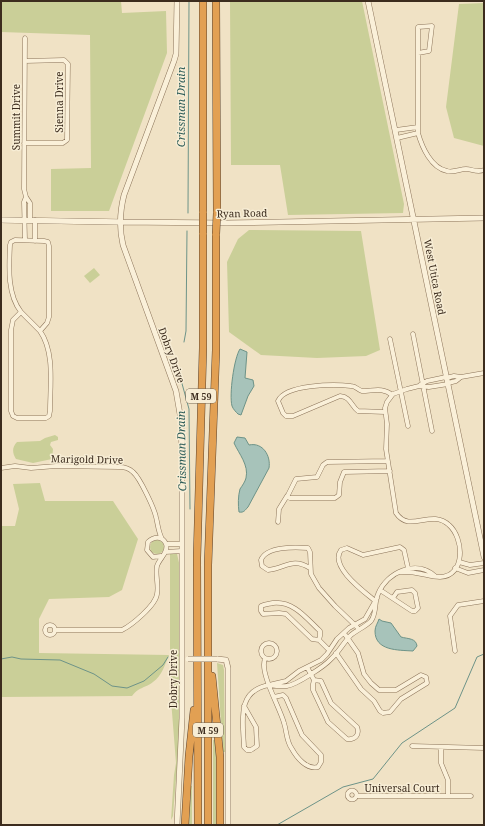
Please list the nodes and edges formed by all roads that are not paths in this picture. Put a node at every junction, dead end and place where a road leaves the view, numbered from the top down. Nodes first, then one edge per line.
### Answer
1 (176, 1) edge
2 (203, 1) edge
3 (216, 1) edge
4 (368, 1) edge
5 (25, 38) dead end
6 (418, 53) junction
7 (25, 61) junction
8 (418, 127) junction
9 (396, 130) junction
10 (418, 133) junction
11 (397, 138) junction
12 (24, 143) junction
13 (484, 170) edge
14 (484, 218) edge
15 (1, 220) edge
16 (30, 220) junction
17 (414, 220) junction
18 (120, 222) junction
19 (24, 240) junction
20 (35, 241) junction
21 (20, 312) junction
22 (40, 331) junction
23 (413, 334) dead end
24 (390, 339) dead end
25 (484, 373) edge
26 (447, 380) junction
27 (421, 385) junction
28 (400, 391) junction
29 (392, 395) junction
30 (385, 412) junction
31 (408, 426) dead end
32 (432, 431) dead end
33 (388, 461) junction
34 (1, 468) edge
35 (390, 471) junction
36 (287, 496) junction
37 (278, 522) dead end
38 (157, 528) junction
39 (153, 538) junction
40 (162, 539) junction
41 (166, 544) junction
42 (182, 544) junction
43 (182, 551) junction
44 (166, 552) junction
45 (161, 556) junction
46 (153, 557) junction
47 (484, 557) edge
48 (459, 562) junction
49 (484, 563) edge
50 (157, 567) junction
51 (310, 568) junction
52 (408, 568) junction
53 (455, 568) junction
54 (484, 570) edge
55 (401, 572) junction
56 (435, 576) junction
57 (380, 590) junction
58 (393, 598) junction
59 (375, 599) junction
60 (484, 602) edge
61 (355, 625) junction
62 (358, 629) junction
63 (55, 630) dead end
64 (344, 633) junction
65 (208, 635) junction
66 (348, 638) junction
67 (319, 640) junction
68 (330, 649) junction
69 (455, 651) dead end
70 (336, 653) junction
71 (182, 659) junction
72 (265, 659) junction
73 (307, 667) junction
74 (198, 674) junction
75 (311, 674) junction
76 (314, 680) junction
77 (269, 685) junction
78 (274, 697) junction
79 (244, 706) junction
80 (412, 746) dead end
81 (441, 747) junction
82 (484, 748) edge
83 (357, 796) dead end
84 (448, 796) junction
85 (471, 796) dead end
86 (177, 825) edge
87 (185, 825) edge
88 (198, 825) edge
89 (208, 825) edge
90 (220, 825) edge
91 (228, 825) edge

1 - 18 street, Dobry Drive
2 - 74 highway, M 59, bridge
3 - 65 highway, M 59, bridge
4 - 9 street, West Utica Road
5 - 7 street, Summit Drive
6 - 6 street
6 - 8 street
7 - 12 street, Summit Drive
7 - 12 street, Sienna Drive
8 - 9 street
8 - 10 street
9 - 11 street, West Utica Road
10 - 11 street
10 - 13 street
11 - 17 street, West Utica Road
12 - 16 street, Summit Drive
14 - 17 street, Ryan Road
15 - 16 main road, Ryan Road
16 - 18 main road, Ryan Road
16 - 19 street
16 - 20 street
17 - 18 street, Ryan Road
17 - 26 street, West Utica Road
18 - 42 street, Dobry Drive
19 - 20 street
19 - 21 street
20 - 22 street
21 - 22 street
21 - 22 street
23 - 27 street
24 - 28 street
25 - 26 street
26 - 27 street
26 - 47 street, West Utica Road
27 - 28 street
27 - 32 street
28 - 29 street
28 - 31 street
29 - 30 street
29 - 30 street
30 - 33 street
33 - 35 street
33 - 36 street
34 - 38 street, Marigold Drive
35 - 36 street
35 - 48 street
36 - 37 street
38 - 39 street
38 - 40 street, Marigold Drive
39 - 40 street
39 - 46 street
40 - 41 street, Marigold Drive
41 - 42 street
41 - 44 street
42 - 43 street, Dobry Drive
43 - 44 street
43 - 71 street, Dobry Drive
44 - 45 street
45 - 46 street
45 - 50 street
46 - 50 street
48 - 49 street
48 - 53 street
50 - 63 street
51 - 51 street
51 - 61 street
52 - 55 street
52 - 56 street
52 - 59 street
53 - 54 street
53 - 56 street
55 - 56 street
55 - 57 street
57 - 58 street
57 - 59 street
58 - 58 street
59 - 61 street
59 - 62 street
60 - 69 street
61 - 62 street
61 - 64 street
62 - 66 street
64 - 66 street
64 - 68 street
65 - 89 highway, M 59
65 - 90 highway
66 - 70 street
66 - 70 street
67 - 67 street
67 - 68 street
68 - 70 street
68 - 73 street
70 - 75 street
71 - 86 street, Dobry Drive
71 - 91 street, bridge
72 - 72 street
72 - 77 street
73 - 75 street
73 - 77 street
74 - 87 highway
74 - 88 highway, M 59
75 - 76 street
75 - 77 street
76 - 76 street
77 - 78 street
77 - 79 street
78 - 78 street
79 - 79 street
80 - 81 street
81 - 82 street
81 - 84 street, Universal Court
83 - 84 street, Universal Court
84 - 85 street, Universal Court

